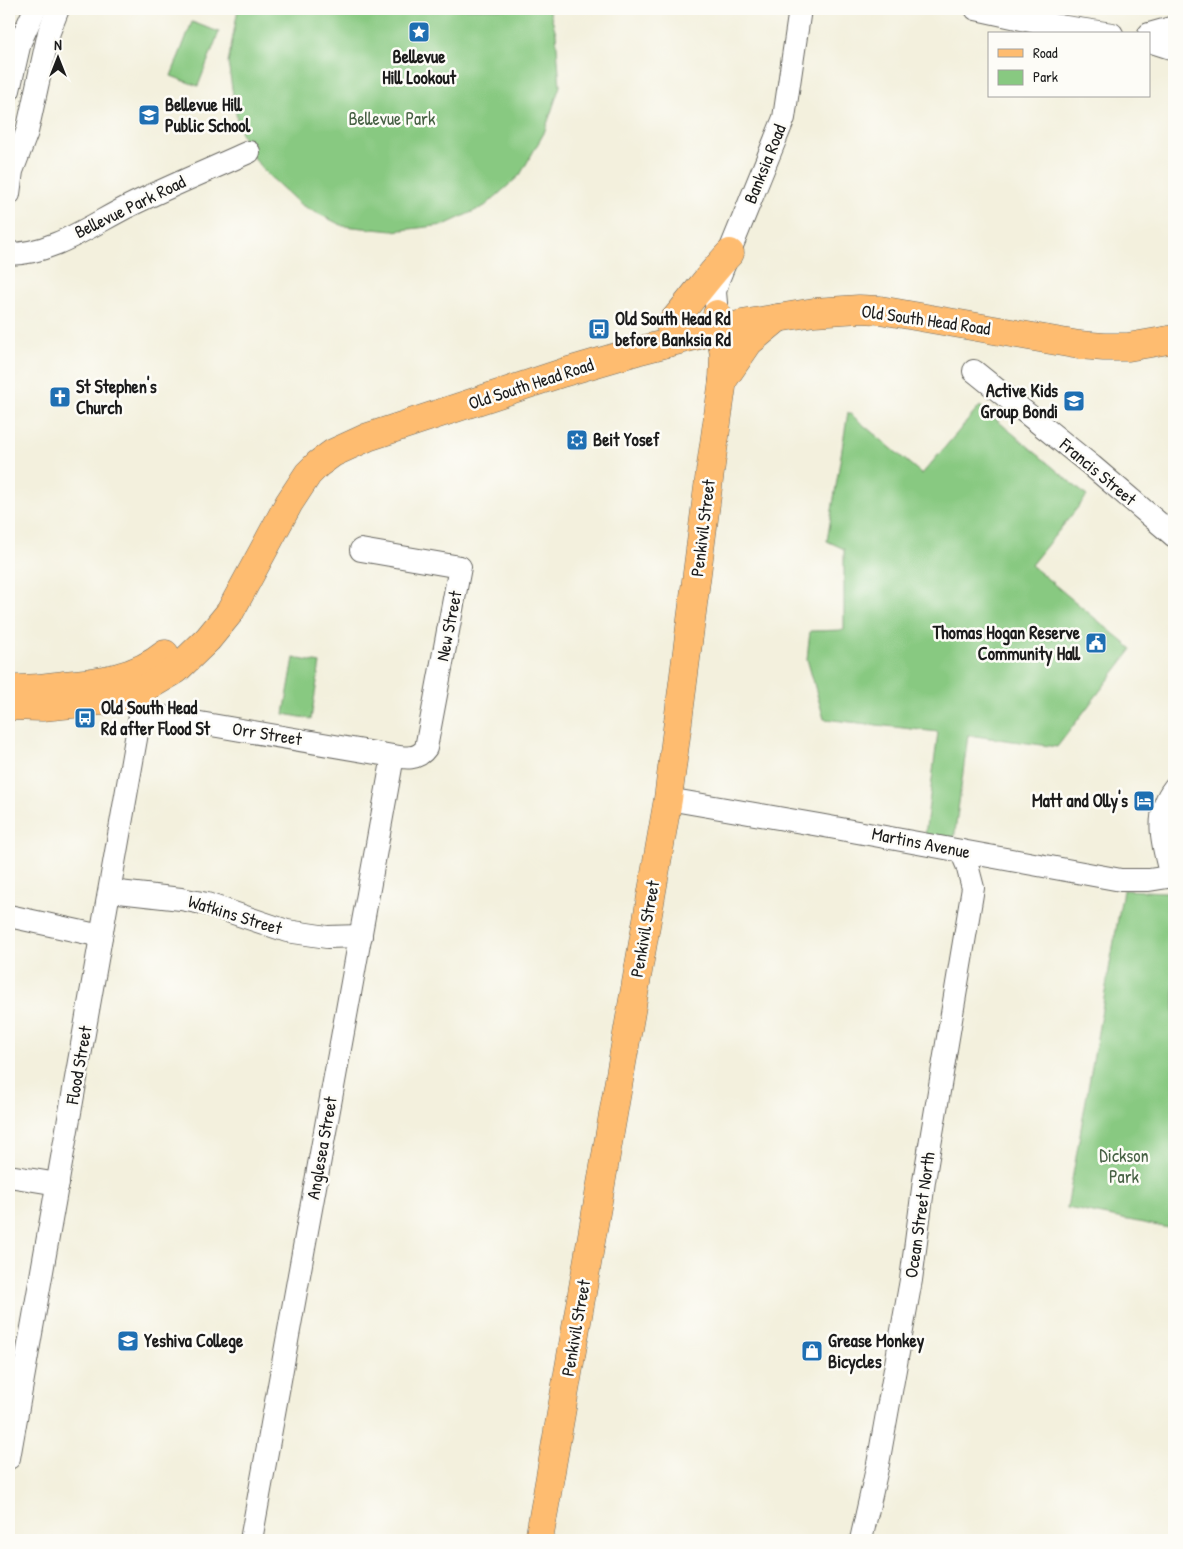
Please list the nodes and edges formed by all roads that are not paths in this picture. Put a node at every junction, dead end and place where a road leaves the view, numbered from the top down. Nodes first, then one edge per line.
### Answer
1 (35, 9) edge
2 (58, 9) edge
3 (800, 9) edge
4 (976, 9) edge
5 (1174, 27) edge
6 (1174, 31) edge
7 (1099, 32) edge
8 (1150, 34) edge
9 (1174, 40) edge
10 (1150, 41) edge
11 (13, 44) edge
12 (1174, 49) edge
13 (44, 55) junction
14 (9, 90) edge
15 (248, 152) dead end
16 (10, 165) edge
17 (9, 194) edge
18 (730, 253) junction
19 (9, 254) edge
20 (779, 317) junction
21 (718, 322) junction
22 (1174, 323) edge
23 (670, 325) junction
24 (1174, 339) edge
25 (974, 371) dead end
26 (723, 380) junction
27 (1174, 536) edge
28 (361, 550) dead end
29 (9, 688) edge
30 (140, 693) junction
31 (9, 706) edge
32 (393, 756) junction
33 (1174, 788) edge
34 (668, 799) junction
35 (961, 851) junction
36 (998, 858) junction
37 (1173, 876) edge
38 (973, 888) junction
39 (110, 890) junction
40 (9, 916) edge
41 (101, 936) junction
42 (361, 936) junction
43 (9, 1176) edge
44 (58, 1184) junction
45 (10, 1446) edge
46 (251, 1540) edge
47 (539, 1540) edge
48 (861, 1540) edge

1 - 11 street
2 - 13 street
3 - 18 street, Banksia Road
4 - 7 street
5 - 8 street
6 - 9 street
10 - 12 street
11 - 13 street
11 - 14 street
13 - 16 street
15 - 19 street, Bellevue Park Road
16 - 17 street
18 - 21 street, Banksia Road
18 - 23 main road
20 - 21 main road, Old South Head Road
20 - 24 main road, Old South Head Road
20 - 26 main road
21 - 22 main road, Old South Head Road
21 - 23 main road, Old South Head Road
21 - 26 main road, Penkivil Street
21 - 30 main road, Old South Head Road
23 - 30 main road, Old South Head Road
25 - 27 street, Francis Street
26 - 34 main road, Penkivil Street
28 - 32 street, New Street
29 - 30 main road, Old South Head Road
30 - 31 main road, Old South Head Road
30 - 32 street, Orr Street
30 - 39 street, Flood Street
32 - 42 street, Anglesea Street
33 - 37 street
34 - 35 street, Martins Avenue
34 - 47 main road, Penkivil Street
35 - 36 street, Martins Avenue
35 - 38 street, Ocean Street North
36 - 37 street, Martins Avenue
36 - 38 street, Ocean Street North
38 - 48 street, Ocean Street North
39 - 41 street, Flood Street
39 - 42 street, Watkins Street
40 - 41 street
41 - 44 street, Flood Street
42 - 46 street, Anglesea Street
43 - 44 street
44 - 45 street, Flood Street

